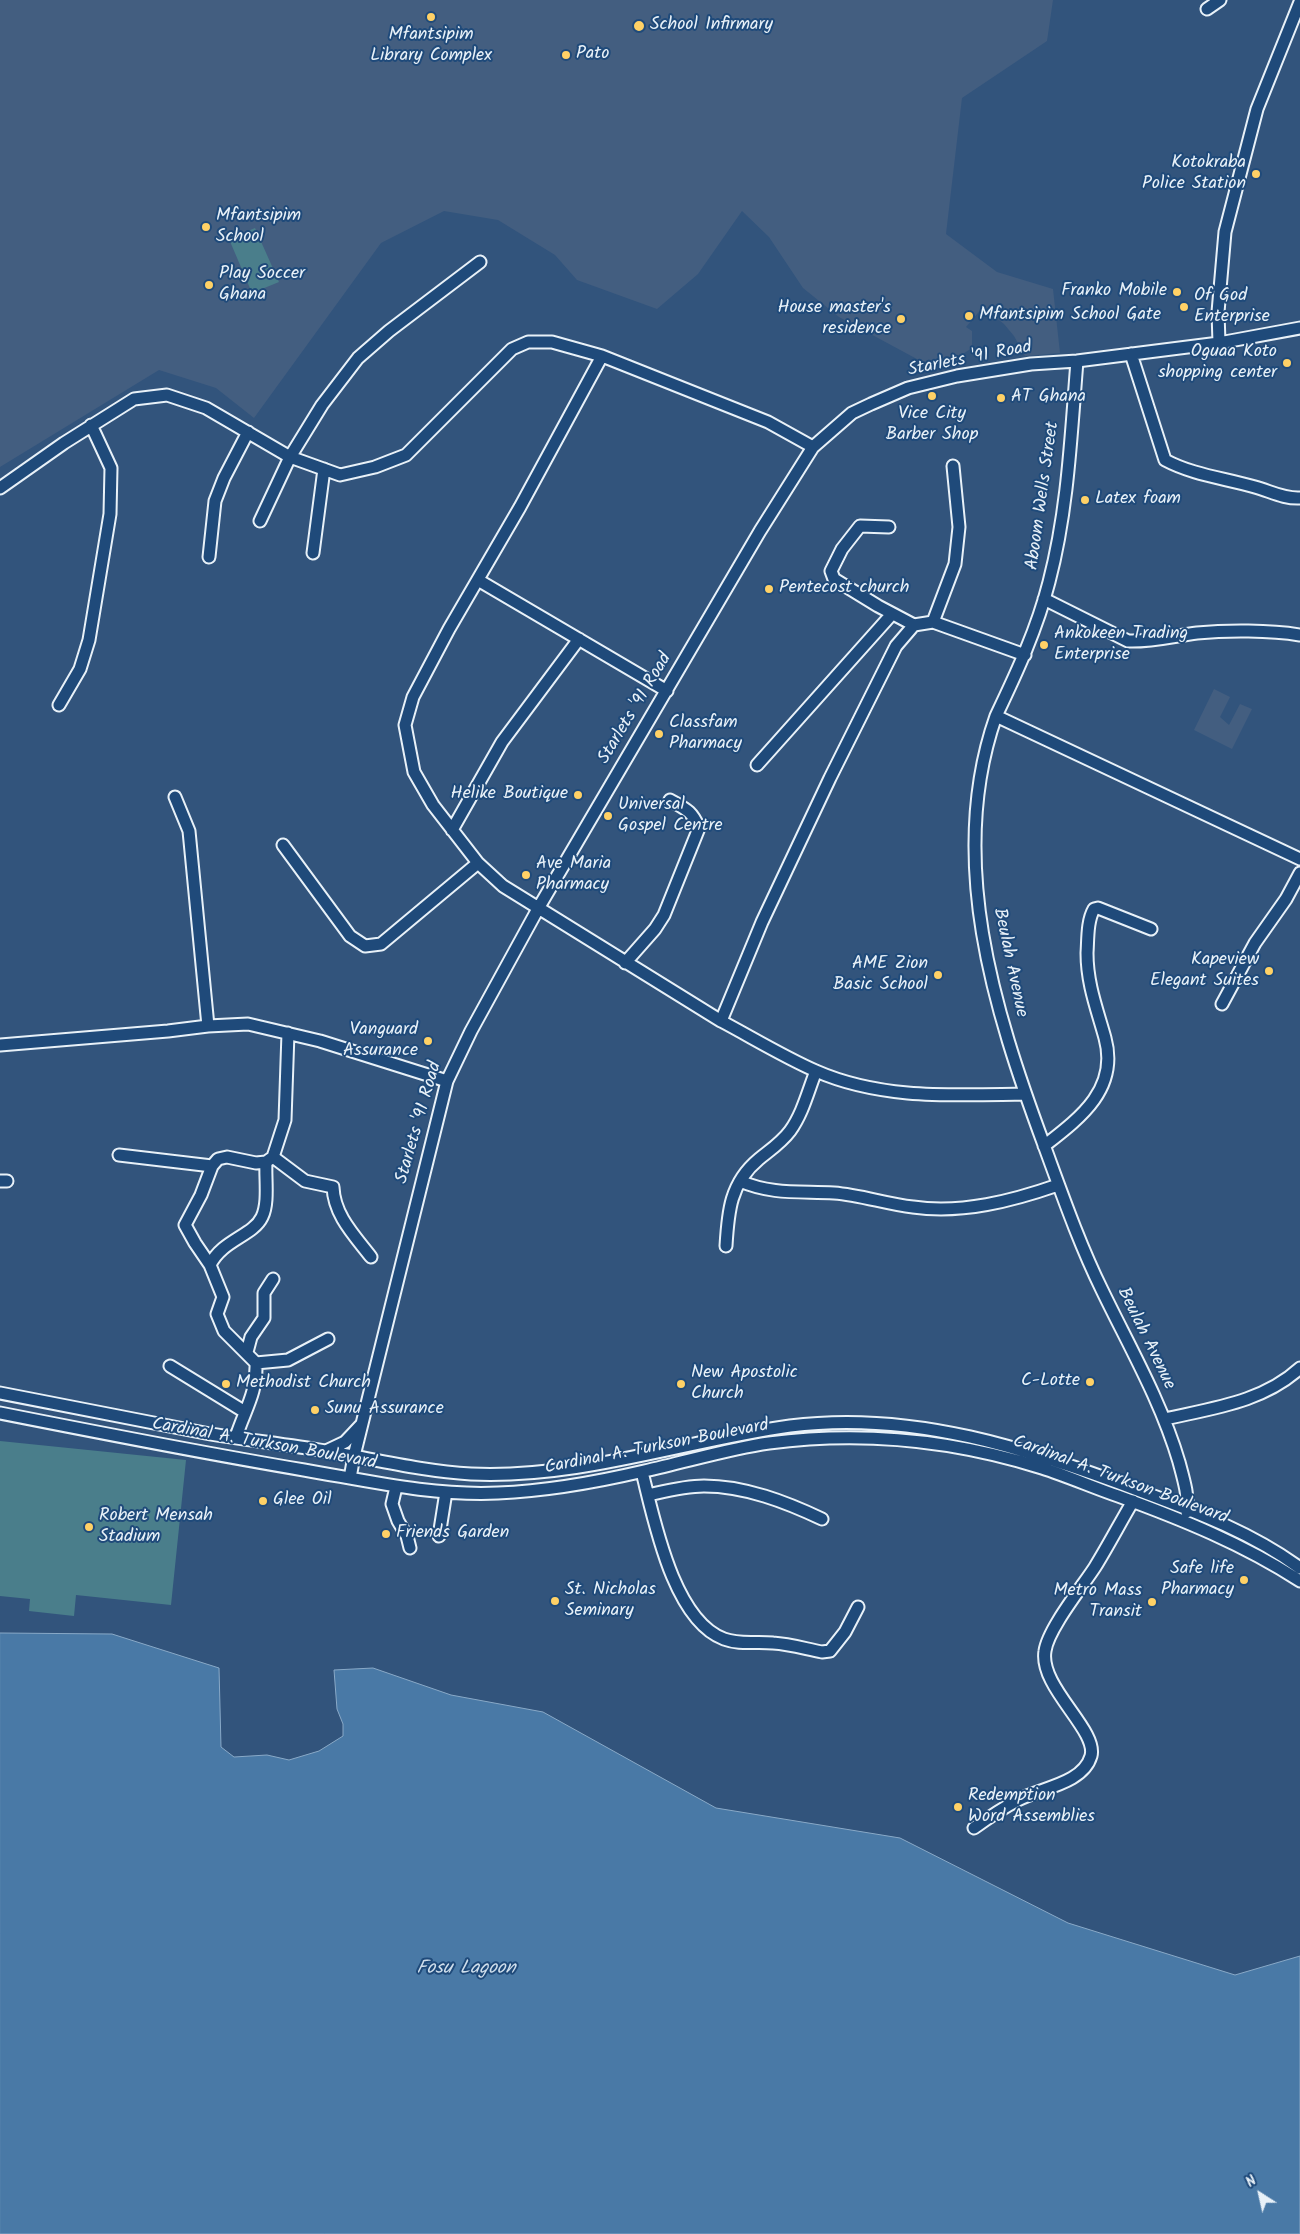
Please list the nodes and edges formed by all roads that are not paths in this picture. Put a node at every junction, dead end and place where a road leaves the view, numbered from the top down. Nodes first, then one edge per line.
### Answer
1 (1220, 0) edge
2 (1300, 2) edge
3 (1207, 9) dead end
4 (480, 262) dead end
5 (1300, 328) edge
6 (1219, 343) junction
7 (1131, 354) junction
8 (602, 356) junction
9 (1077, 361) junction
10 (91, 425) junction
11 (248, 432) junction
12 (813, 447) junction
13 (290, 457) junction
14 (953, 466) dead end
15 (324, 469) junction
16 (0, 488) edge
17 (1300, 498) edge
18 (260, 521) dead end
19 (889, 527) dead end
20 (313, 553) dead end
21 (209, 557) dead end
22 (478, 580) junction
23 (1044, 599) junction
24 (892, 614) junction
25 (932, 622) junction
26 (914, 625) junction
27 (1300, 635) edge
28 (580, 639) junction
29 (1025, 656) junction
30 (667, 691) junction
31 (59, 706) dead end
32 (996, 716) junction
33 (757, 765) dead end
34 (175, 797) dead end
35 (670, 800) dead end
36 (452, 830) junction
37 (283, 845) dead end
38 (1300, 859) edge
39 (478, 862) junction
40 (1300, 873) edge
41 (539, 907) junction
42 (1151, 929) dead end
43 (625, 962) junction
44 (1222, 1004) dead end
45 (722, 1021) junction
46 (208, 1026) junction
47 (288, 1033) junction
48 (0, 1045) edge
49 (816, 1071) junction
50 (447, 1081) junction
51 (1024, 1094) junction
52 (1044, 1146) junction
53 (119, 1155) dead end
54 (269, 1160) junction
55 (212, 1166) junction
56 (740, 1181) junction
57 (1058, 1185) junction
58 (726, 1246) dead end
59 (371, 1257) dead end
60 (210, 1265) junction
61 (273, 1279) dead end
62 (328, 1339) dead end
63 (247, 1352) junction
64 (256, 1363) junction
65 (170, 1366) dead end
66 (1300, 1368) edge
67 (0, 1393) edge
68 (244, 1412) junction
69 (0, 1413) edge
70 (1165, 1419) junction
71 (362, 1424) junction
72 (208, 1433) junction
73 (236, 1438) junction
74 (326, 1451) junction
75 (205, 1453) junction
76 (354, 1456) junction
77 (642, 1472) junction
78 (350, 1478) junction
79 (396, 1487) junction
80 (446, 1492) junction
81 (648, 1496) junction
82 (1133, 1501) junction
83 (1187, 1507) junction
84 (822, 1519) dead end
85 (1186, 1522) junction
86 (439, 1536) dead end
87 (410, 1548) dead end
88 (1300, 1568) edge
89 (1300, 1581) edge
90 (858, 1607) dead end
91 (974, 1828) dead end

1 - 3 street
2 - 6 street
4 - 13 street
5 - 6 street, Starlets '91 Road
6 - 7 street, Starlets '91 Road
7 - 9 street, Starlets '91 Road
7 - 17 street
8 - 12 street
8 - 15 street
8 - 22 street
9 - 12 street, Starlets '91 Road
9 - 23 street, Aboom Wells Street
10 - 11 street
10 - 16 street
10 - 31 street
11 - 13 street
11 - 21 street
12 - 30 street, Starlets '91 Road
13 - 15 street
13 - 18 street
14 - 25 street
15 - 20 street
19 - 24 street
22 - 28 street
22 - 36 street
23 - 27 street
23 - 29 street, Aboom Wells Street
24 - 26 street
24 - 33 street
25 - 26 street
25 - 29 street
26 - 45 street
28 - 30 street
28 - 36 street
29 - 32 street, Aboom Wells Street
30 - 41 street, Starlets '91 Road
32 - 38 street
32 - 51 street, Beulah Avenue
34 - 46 street
35 - 43 street
36 - 39 street
37 - 39 street
39 - 41 street
40 - 44 street
41 - 43 street
41 - 50 street, Starlets '91 Road
42 - 52 street
43 - 45 street
45 - 49 street
46 - 47 street
46 - 48 street
47 - 50 street
47 - 54 street
49 - 51 street
49 - 56 street
50 - 71 street, Starlets '91 Road
51 - 52 street, Beulah Avenue
52 - 57 street, Beulah Avenue
53 - 55 street
54 - 55 street
54 - 59 street
54 - 60 street
55 - 60 street
56 - 57 street
56 - 58 street
57 - 70 street, Beulah Avenue
60 - 63 street
61 - 63 street
62 - 64 street
63 - 64 street
64 - 68 street
65 - 68 street
66 - 70 street
67 - 72 street, Cardinal A. Turkson Boulevard
68 - 73 street
69 - 75 street, Cardinal A. Turkson Boulevard
70 - 83 street, Beulah Avenue
71 - 74 street
71 - 76 street, Starlets '91 Road
72 - 73 street, Cardinal A. Turkson Boulevard
72 - 75 street
73 - 74 street, Cardinal A. Turkson Boulevard
74 - 76 street, Cardinal A. Turkson Boulevard
75 - 78 street, Cardinal A. Turkson Boulevard
76 - 78 street, Starlets '91 Road
76 - 83 street, Cardinal A. Turkson Boulevard
77 - 80 street, Cardinal A. Turkson Boulevard
77 - 81 street
77 - 82 street, Cardinal A. Turkson Boulevard
78 - 79 street, Cardinal A. Turkson Boulevard
79 - 80 street, Cardinal A. Turkson Boulevard
79 - 87 street
80 - 86 street
81 - 84 street
81 - 90 street
82 - 85 street, Cardinal A. Turkson Boulevard
82 - 91 street
83 - 85 street, Beulah Avenue
83 - 88 street, Cardinal A. Turkson Boulevard
85 - 89 street, Cardinal A. Turkson Boulevard

